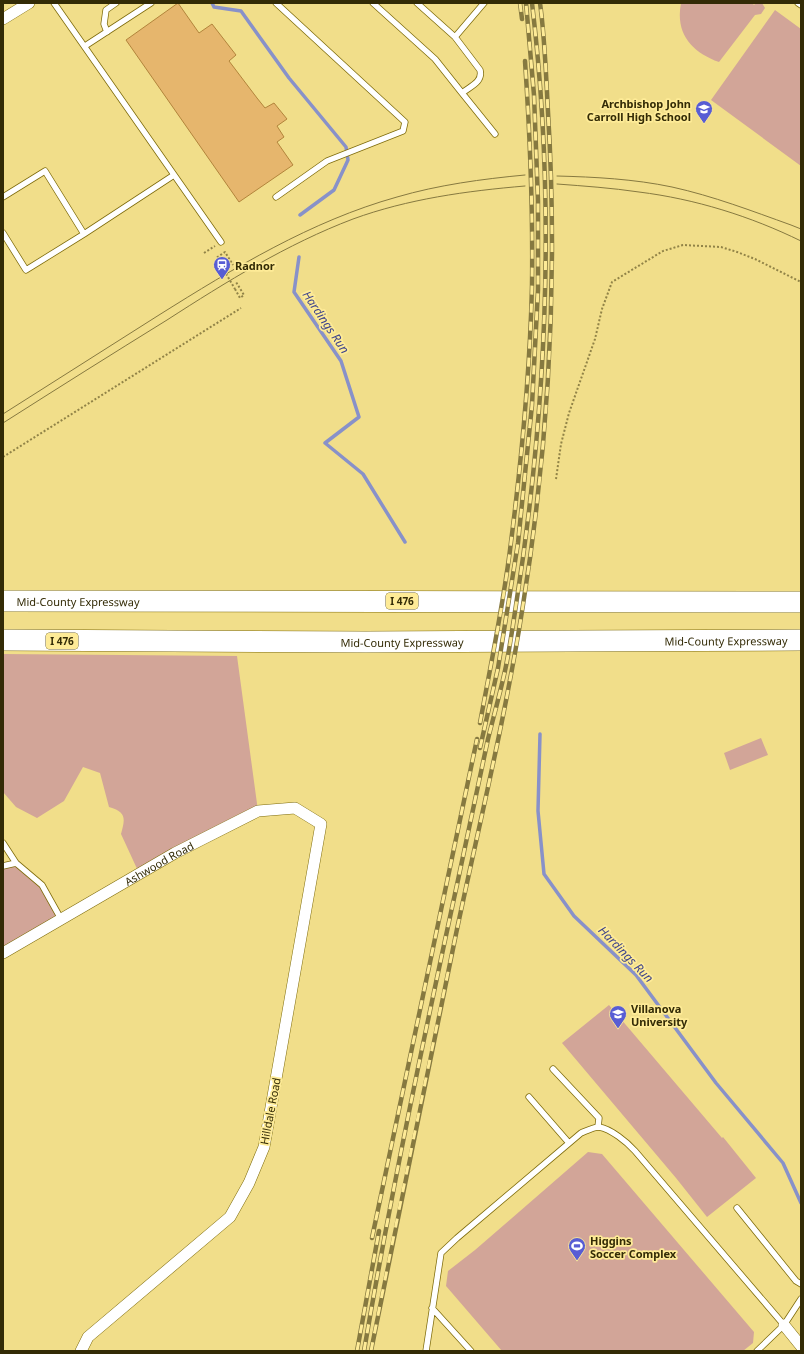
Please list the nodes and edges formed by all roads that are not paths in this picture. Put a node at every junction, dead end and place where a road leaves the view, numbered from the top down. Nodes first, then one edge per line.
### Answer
1 (28, 3) edge
2 (54, 3) edge
3 (116, 3) edge
4 (151, 3) edge
5 (276, 3) edge
6 (373, 3) edge
7 (417, 3) edge
8 (484, 3) edge
9 (798, 3) edge
10 (801, 5) edge
11 (3, 19) edge
12 (106, 32) junction
13 (455, 37) junction
14 (85, 46) junction
15 (462, 93) junction
16 (495, 134) dead end
17 (174, 175) junction
18 (3, 196) edge
19 (276, 197) dead end
20 (3, 233) edge
21 (84, 234) junction
22 (221, 242) road end
23 (3, 601) edge
24 (801, 602) edge
25 (3, 640) edge
26 (120, 640) junction
27 (801, 640) edge
28 (3, 652) edge
29 (321, 824) joint
30 (3, 843) edge
31 (16, 864) junction
32 (3, 866) edge
33 (61, 919) junction
34 (3, 953) edge
35 (553, 1069) dead end
36 (529, 1097) dead end
37 (598, 1127) junction
38 (569, 1143) junction
39 (737, 1208) dead end
40 (801, 1284) edge
41 (801, 1299) edge
42 (432, 1308) junction
43 (784, 1325) junction
44 (801, 1346) edge
45 (81, 1351) edge
46 (426, 1351) edge
47 (471, 1351) edge
48 (757, 1351) edge

1 - 11 street
2 - 14 lane
3 - 12 lane
4 - 12 lane
5 - 19 lane
6 - 15 lane
7 - 13 lane
8 - 13 lane
9 - 10 lane
12 - 14 lane
13 - 15 lane
14 - 17 lane
15 - 16 lane
17 - 21 lane
17 - 22 lane
18 - 21 lane
20 - 21 lane
23 - 24 highway, Mid-County Expressway / I 476
25 - 26 highway, Mid-County Expressway / I 476
26 - 27 highway, Mid-County Expressway / I 476
26 - 28 highway
29 - 33 street, Ashwood Road
29 - 45 street, Hilldale Road
30 - 31 lane
31 - 32 lane
31 - 33 lane
33 - 34 street, Ashwood Road
35 - 37 lane
36 - 38 lane
37 - 38 lane
37 - 43 lane
38 - 42 lane
39 - 40 lane
41 - 43 lane
42 - 46 lane
42 - 47 lane
43 - 44 street
43 - 48 lane

